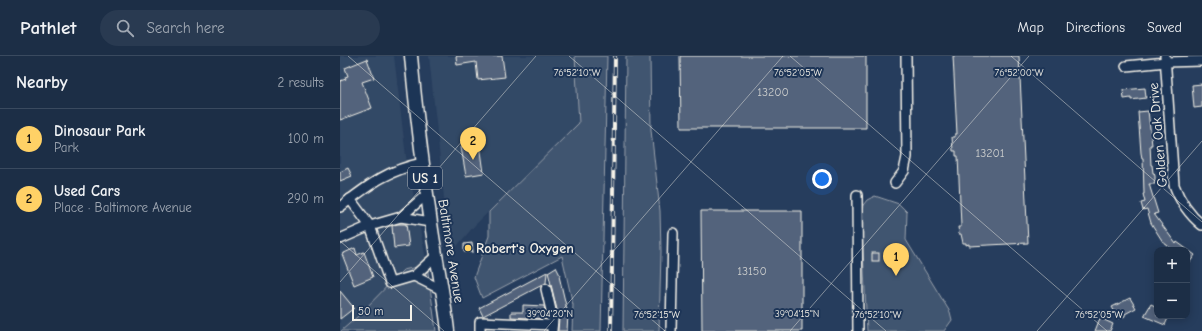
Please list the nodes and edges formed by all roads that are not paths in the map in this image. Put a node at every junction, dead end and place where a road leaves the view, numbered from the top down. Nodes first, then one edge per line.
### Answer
1 (411, 56) edge
2 (906, 56) edge
3 (1165, 59) edge
4 (1202, 61) edge
5 (1126, 66) dead end
6 (423, 163) junction
7 (895, 182) dead end
8 (427, 194) junction
9 (857, 195) dead end
10 (350, 199) junction
11 (340, 207) edge
12 (401, 217) junction
13 (430, 222) junction
14 (370, 226) junction
15 (1202, 226) edge
16 (673, 233) dead end
17 (340, 239) edge
18 (436, 256) junction
19 (414, 276) junction
20 (546, 289) dead end
21 (442, 290) junction
22 (552, 328) edge
23 (448, 331) edge
24 (480, 331) edge
25 (671, 331) edge
26 (858, 331) edge

1 - 6 main road, Baltimore Avenue / US 1
2 - 7 street
3 - 4 street
3 - 5 street
3 - 15 street, Golden Oak Drive
6 - 8 main road, Baltimore Avenue / US 1
6 - 10 street
8 - 12 street
8 - 13 main road, Baltimore Avenue / US 1
9 - 26 street
10 - 11 street
10 - 14 street
12 - 13 street
12 - 14 street
13 - 18 main road, Baltimore Avenue / US 1
14 - 17 street
14 - 19 street
16 - 25 street
18 - 19 street
18 - 21 main road, Baltimore Avenue / US 1
19 - 21 street
20 - 22 street
21 - 23 main road, Baltimore Avenue / US 1
22 - 24 street

